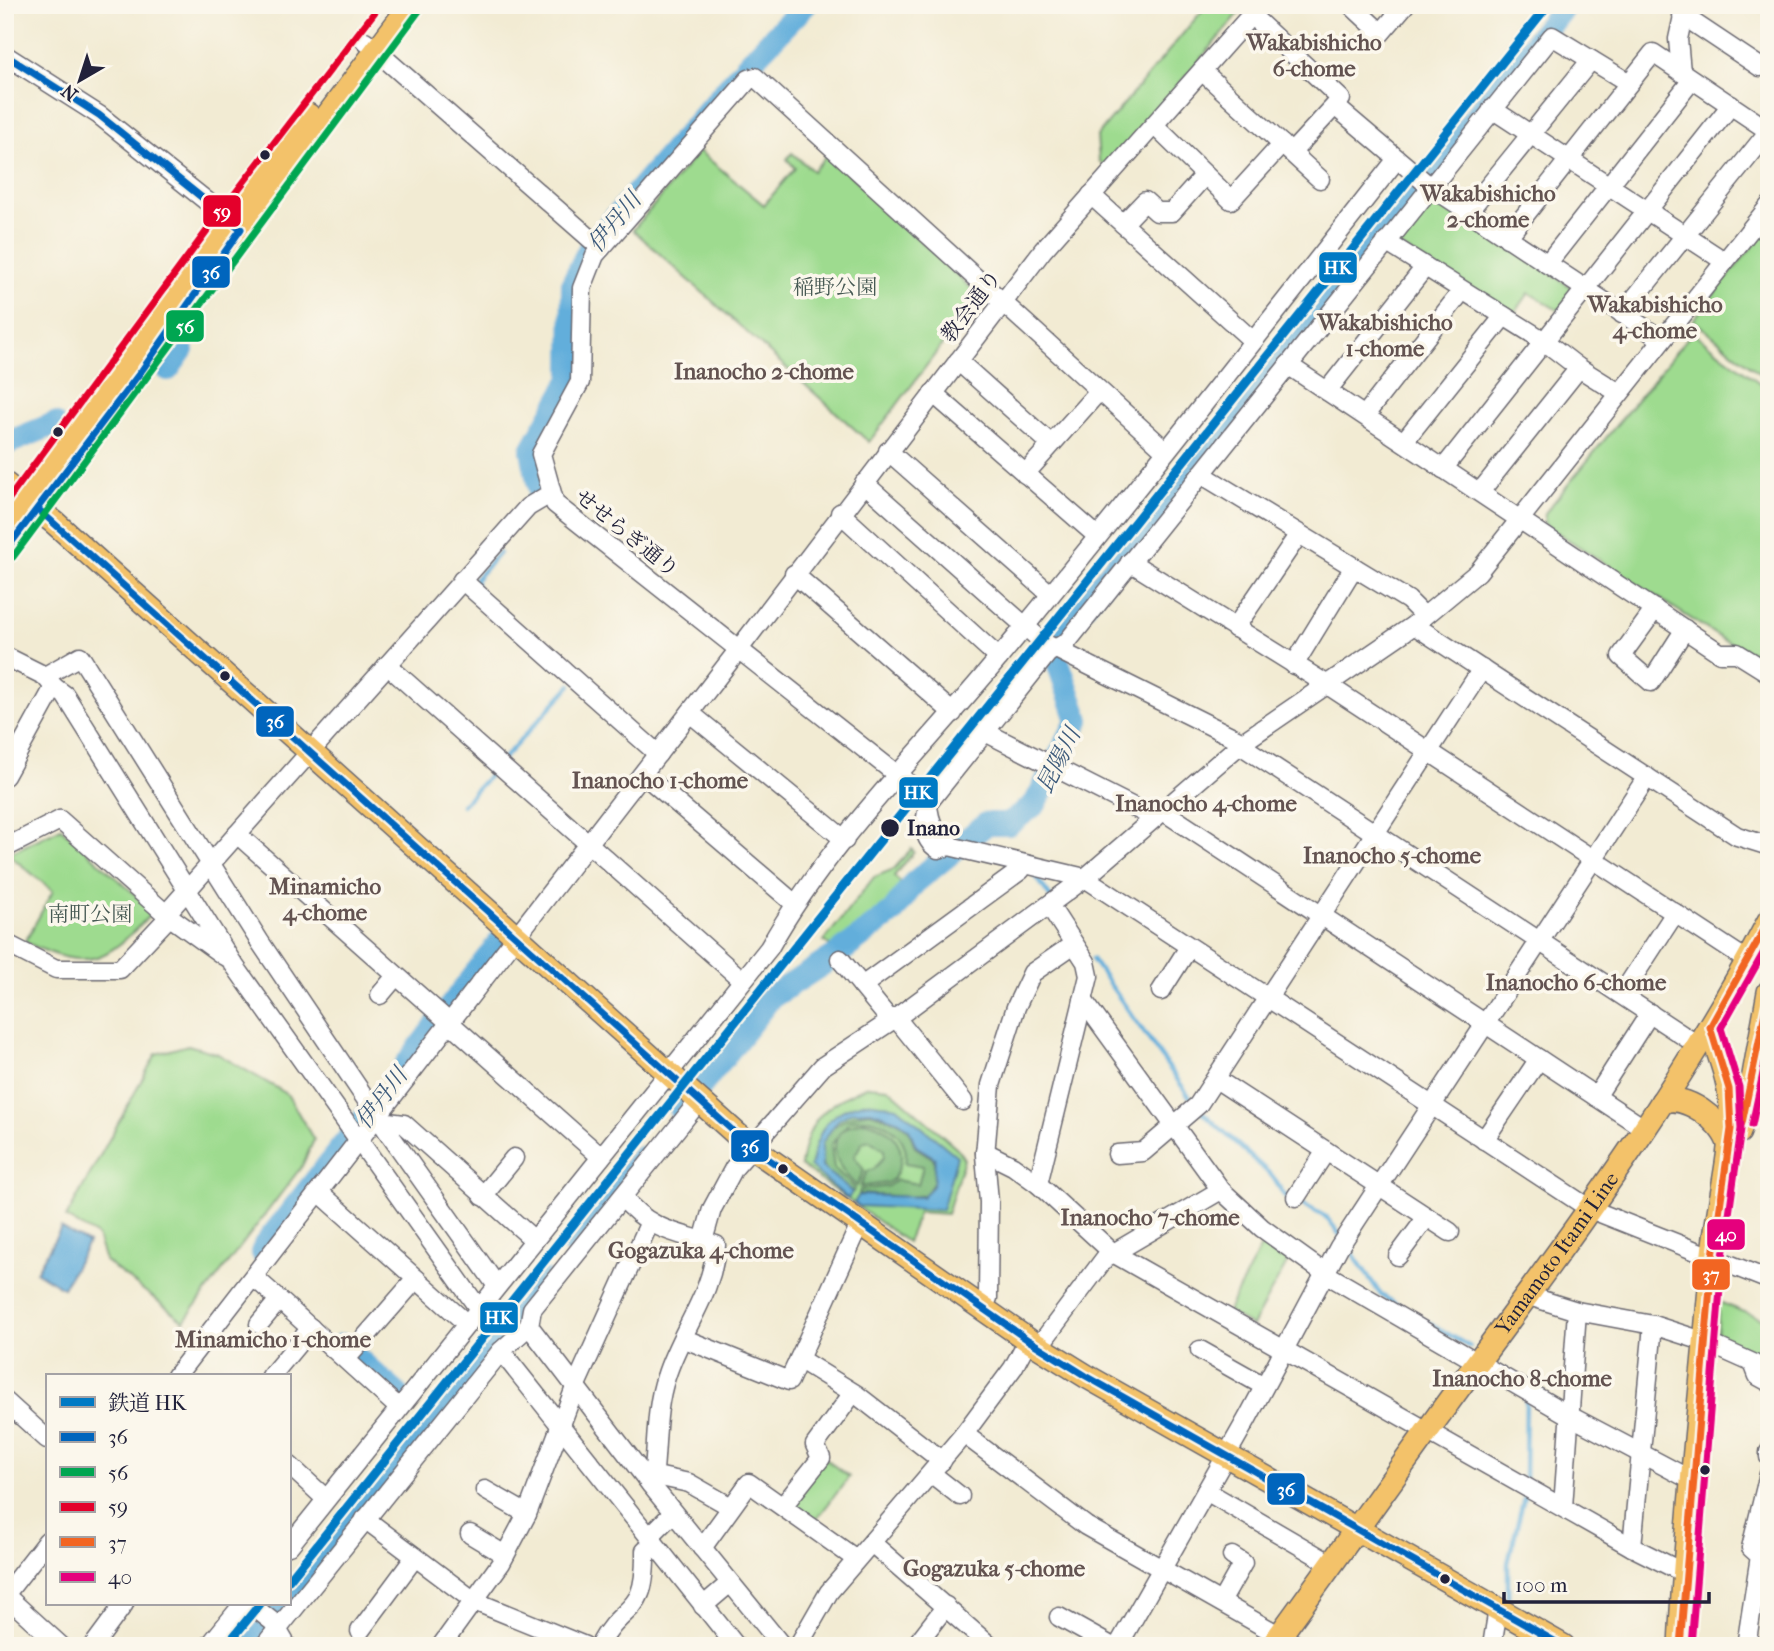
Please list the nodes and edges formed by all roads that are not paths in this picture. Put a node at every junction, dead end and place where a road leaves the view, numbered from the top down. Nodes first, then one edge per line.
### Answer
1 (393, 5) edge
2 (411, 5) edge
3 (1351, 5) edge
4 (1405, 5) edge
5 (1255, 10) edge
6 (1684, 10) edge
7 (371, 46) junction
8 (5, 55) edge
9 (1591, 60) junction
10 (1769, 64) edge
11 (1202, 71) junction
12 (1687, 76) junction
13 (1629, 83) junction
14 (1731, 105) junction
15 (1335, 106) junction
16 (1492, 108) junction
17 (1155, 127) junction
18 (1531, 134) junction
19 (1287, 148) junction
20 (1397, 159) junction
21 (1569, 159) junction
22 (1205, 175) junction
23 (1320, 179) dead end
24 (1425, 183) junction
25 (1606, 185) junction
26 (1091, 195) junction
27 (1769, 206) edge
28 (1647, 211) junction
29 (1468, 213) junction
30 (235, 224) junction
31 (1123, 224) junction
32 (1685, 236) junction
33 (1507, 238) junction
34 (1386, 242) junction
35 (597, 244) junction
36 (1724, 261) junction
37 (1547, 264) junction
38 (1425, 267) junction
39 (1584, 290) junction
40 (1462, 291) junction
41 (1001, 303) junction
42 (1622, 314) junction
43 (1504, 316) junction
44 (1661, 340) junction
45 (1253, 341) junction
46 (1544, 341) junction
47 (958, 360) junction
48 (1288, 365) junction
49 (1579, 368) junction
50 (1099, 391) junction
51 (1327, 391) junction
52 (933, 393) junction
53 (1619, 393) junction
54 (1365, 415) junction
55 (1405, 440) junction
56 (1051, 444) junction
57 (1165, 450) junction
58 (888, 451) junction
59 (1443, 469) junction
60 (1025, 474) junction
61 (1201, 474) junction
62 (864, 483) junction
63 (5, 484) edge
64 (1480, 492) junction
65 (550, 494) junction
66 (31, 503) junction
67 (840, 513) junction
68 (1520, 520) junction
69 (5, 522) edge
70 (1299, 534) junction
71 (1096, 536) junction
72 (5, 551) edge
73 (1130, 562) junction
74 (1354, 567) junction
75 (794, 574) junction
76 (462, 580) junction
77 (1049, 593) junction
78 (1655, 609) junction
79 (1419, 620) junction
80 (1024, 627) junction
81 (1235, 628) junction
82 (1685, 629) junction
83 (1051, 648) junction
84 (737, 649) junction
85 (5, 656) edge
86 (999, 658) junction
87 (387, 665) junction
88 (1294, 665) junction
89 (1482, 669) junction
90 (1769, 673) edge
91 (49, 681) junction
92 (1326, 684) junction
93 (690, 713) junction
94 (953, 713) junction
95 (987, 733) junction
96 (1243, 743) junction
97 (1428, 751) junction
98 (309, 754) junction
99 (658, 754) junction
100 (643, 774) junction
101 (5, 776) edge
102 (897, 776) junction
103 (1647, 777) junction
104 (929, 802) junction
105 (1159, 814) junction
106 (237, 834) junction
107 (1377, 835) junction
108 (845, 840) junction
109 (587, 844) junction
110 (1769, 846) edge
111 (5, 848) edge
112 (1592, 860) junction
113 (212, 863) junction
114 (1023, 864) junction
115 (1085, 878) junction
116 (188, 891) junction
117 (795, 904) junction
118 (1049, 905) junction
119 (1675, 913) junction
120 (168, 916) junction
121 (1322, 916) junction
122 (1769, 921) edge
123 (516, 938) junction
124 (1538, 942) junction
125 (5, 943) edge
126 (1074, 944) junction
127 (1189, 947) junction
128 (840, 959) dead end
129 (1748, 961) junction
130 (232, 962) junction
131 (396, 976) junction
132 (743, 980) junction
133 (862, 986) junction
134 (1161, 991) dead end
135 (1769, 992) edge
136 (1622, 994) junction
137 (380, 995) dead end
138 (1269, 999) junction
139 (1083, 1000) junction
140 (1650, 1013) junction
141 (446, 1018) junction
142 (893, 1019) junction
143 (1485, 1024) junction
144 (1705, 1037) junction
145 (1539, 1059) junction
146 (668, 1074) junction
147 (1216, 1079) junction
148 (1596, 1097) junction
149 (695, 1098) junction
150 (963, 1101) dead end
151 (1662, 1102) junction
152 (1432, 1105) junction
153 (375, 1114) junction
154 (1174, 1126) junction
155 (1644, 1129) junction
156 (354, 1136) junction
157 (1484, 1140) junction
158 (1728, 1141) junction
159 (751, 1147) junction
160 (1326, 1151) junction
161 (985, 1152) junction
162 (1117, 1154) dead end
163 (601, 1157) junction
164 (514, 1158) dead end
165 (1726, 1175) junction
166 (1038, 1184) junction
167 (1379, 1185) junction
168 (1221, 1191) junction
169 (319, 1192) junction
170 (484, 1196) junction
171 (622, 1197) junction
172 (1296, 1197) dead end
173 (1590, 1209) junction
174 (1427, 1217) junction
175 (649, 1224) junction
176 (860, 1224) junction
177 (1450, 1232) dead end
178 (534, 1240) junction
179 (703, 1241) junction
180 (1113, 1253) junction
181 (1398, 1256) dead end
182 (1712, 1258) junction
183 (1326, 1274) junction
184 (254, 1277) junction
185 (416, 1279) junction
186 (1769, 1280) edge
187 (497, 1286) junction
188 (1528, 1296) junction
189 (279, 1300) junction
190 (982, 1308) junction
191 (479, 1309) junction
192 (1577, 1311) junction
193 (259, 1324) dead end
194 (467, 1324) junction
195 (1653, 1325) junction
196 (529, 1326) junction
197 (311, 1328) junction
198 (685, 1339) junction
199 (1706, 1342) junction
200 (1034, 1343) junction
201 (1200, 1350) dead end
202 (1284, 1350) junction
203 (501, 1351) junction
204 (345, 1359) junction
205 (799, 1359) junction
206 (1478, 1362) junction
207 (182, 1374) edge
208 (273, 1374) edge
209 (1769, 1382) edge
210 (576, 1385) junction
211 (1264, 1385) junction
212 (853, 1393) junction
213 (5, 1401) edge
214 (399, 1408) junction
215 (1570, 1416) junction
216 (560, 1427) junction
217 (1428, 1430) junction
218 (964, 1434) junction
219 (46, 1438) edge
220 (1769, 1452) edge
221 (1227, 1455) junction
222 (1641, 1456) junction
223 (1769, 1457) edge
224 (290, 1466) edge
225 (937, 1468) junction
226 (1769, 1474) edge
227 (648, 1481) junction
228 (1693, 1481) junction
229 (485, 1490) dead end
230 (1206, 1491) junction
231 (960, 1496) dead end
232 (326, 1499) junction
233 (783, 1506) junction
234 (730, 1507) junction
235 (1563, 1507) junction
236 (673, 1513) junction
237 (527, 1514) junction
238 (365, 1519) junction
239 (1359, 1530) junction
240 (470, 1534) dead end
241 (46, 1542) edge
242 (653, 1544) junction
243 (873, 1544) junction
244 (290, 1545) edge
245 (1632, 1547) junction
246 (702, 1548) junction
247 (1765, 1554) edge
248 (505, 1555) junction
249 (1232, 1556) dead end
250 (415, 1557) junction
251 (856, 1559) junction
252 (1333, 1564) junction
253 (1163, 1568) junction
254 (1684, 1573) junction
255 (730, 1583) junction
256 (8, 1587) edge
257 (474, 1601) junction
258 (1221, 1602) junction
259 (946, 1605) junction
260 (123, 1606) edge
261 (241, 1606) edge
262 (252, 1606) edge
263 (703, 1606) junction
264 (1498, 1609) junction
265 (1059, 1617) dead end
266 (278, 1628) junction
267 (360, 1631) dead end
268 (1283, 1642) edge
269 (911, 1645) edge
270 (61, 1646) edge
271 (93, 1646) edge
272 (209, 1646) edge
273 (264, 1646) edge
274 (287, 1646) edge
275 (440, 1646) edge
276 (585, 1646) edge
277 (599, 1646) edge
278 (736, 1646) edge
279 (782, 1646) edge
280 (798, 1646) edge
281 (990, 1646) edge
282 (1111, 1646) edge
283 (1118, 1646) edge
284 (1492, 1646) edge
285 (1563, 1646) edge
286 (1680, 1646) edge
287 (1746, 1646) edge

1 - 7 main road
2 - 7 main road
3 - 4 street
5 - 11 street, 教会通り
5 - 15 street
6 - 10 street
6 - 12 street
7 - 30 main road
7 - 35 street
8 - 30 street
9 - 13 street
9 - 16 street
9 - 18 street
11 - 17 street, 教会通り
11 - 19 street
12 - 13 street
12 - 14 street
12 - 25 street
13 - 21 street
14 - 28 street
14 - 32 street
15 - 19 street
15 - 20 street
16 - 18 street
16 - 24 street
17 - 22 street
17 - 26 street, 教会通り
18 - 21 street
18 - 29 street
19 - 22 street
19 - 23 street
20 - 24 street
20 - 45 street
21 - 25 street
21 - 33 street
22 - 31 street
24 - 29 street
24 - 34 street
25 - 28 street
25 - 37 street
26 - 31 street
26 - 41 street, 教会通り
27 - 36 street
28 - 32 street
28 - 39 street
29 - 33 street
30 - 66 main road
31 - 45 street
32 - 36 street
32 - 42 street
33 - 37 street
34 - 38 street
34 - 48 street
35 - 41 street, せせらぎ通り
35 - 65 street, せせらぎ通り
36 - 44 street
37 - 39 street
38 - 40 street
38 - 51 street
39 - 42 street
39 - 46 street
40 - 43 street
40 - 54 street
41 - 47 street, 教会通り
41 - 50 street
42 - 44 street
43 - 46 street
43 - 55 street
44 - 53 street
45 - 57 street
46 - 49 street
46 - 59 street
47 - 52 street, 教会通り
47 - 56 street
48 - 51 street
48 - 61 street
49 - 53 street
49 - 64 street
50 - 56 street
50 - 57 street
51 - 54 street
52 - 58 street, 教会通り
52 - 60 street
53 - 68 street
54 - 55 street
55 - 59 street
56 - 60 street
57 - 71 street
58 - 62 street, 教会通り
58 - 77 street
59 - 64 street
60 - 71 street
61 - 70 street
61 - 73 street
62 - 67 street, 教会通り
62 - 80 street
63 - 66 main road
64 - 68 street
65 - 76 street
65 - 84 street, せせらぎ通り
66 - 69 main road
66 - 72 main road
66 - 98 main road
67 - 75 street, 教会通り
67 - 86 street
68 - 78 street
68 - 79 street
70 - 74 street
70 - 81 street
71 - 77 street
73 - 81 street
73 - 83 street
74 - 79 street
74 - 88 street
75 - 84 street, 教会通り
75 - 94 street
76 - 87 street
76 - 99 street
77 - 80 street
78 - 82 street
78 - 82 street
79 - 89 street
79 - 92 street
80 - 83 street
80 - 86 street
81 - 88 street
82 - 90 street
83 - 95 street
83 - 96 street
84 - 93 street, 教会通り
84 - 102 street, せせらぎ通り
85 - 91 street
86 - 94 street
87 - 98 street
87 - 109 street
88 - 92 street
89 - 97 street
89 - 103 street
91 - 101 street
91 - 113 street
91 - 116 street
92 - 96 street
92 - 97 street
93 - 99 street, 教会通り
93 - 108 street
94 - 102 street
95 - 104 street
95 - 105 street
96 - 105 street
96 - 107 street
97 - 107 street
97 - 112 street
98 - 106 street
98 - 123 main road
99 - 100 street, 教会通り
100 - 109 street, 教会通り
100 - 117 street
102 - 104 street, せせらぎ通り
102 - 108 street
103 - 110 street
103 - 112 street
104 - 114 street
105 - 115 street
105 - 121 street
106 - 113 street
106 - 131 street
107 - 121 street
107 - 124 street
108 - 117 street
109 - 123 street, 教会通り
109 - 132 street
111 - 120 street
112 - 119 street
112 - 124 street
113 - 116 street
113 - 153 street
114 - 115 street
114 - 133 street
115 - 118 street
115 - 127 street
116 - 120 street
116 - 130 street
117 - 132 street
118 - 126 street
118 - 142 street
119 - 129 street
119 - 136 street
120 - 125 street
120 - 130 street
121 - 138 street
121 - 143 street
122 - 129 main road, Yamamoto Itami Line
123 - 141 street, 教会通り
123 - 146 main road
124 - 136 street
124 - 143 street
126 - 139 street
126 - 161 street
127 - 134 street
127 - 138 street
128 - 133 street
129 - 144 main road, Yamamoto Itami Line
130 - 156 street
131 - 137 street
131 - 141 street
132 - 146 street
133 - 142 street
135 - 165 main road
136 - 140 street
138 - 147 street
138 - 152 street
139 - 154 street
139 - 166 street
140 - 144 street
140 - 148 street
141 - 153 street, 教会通り
141 - 163 street
142 - 150 street
142 - 159 street
143 - 145 street
143 - 152 street
144 - 151 main road, Yamamoto Itami Line
144 - 158 main road
145 - 148 street
145 - 157 street
146 - 149 main road
146 - 163 street
147 - 154 street
147 - 160 street
148 - 155 street
149 - 159 main road
149 - 171 street
151 - 155 main road, Yamamoto Itami Line
151 - 158 main road
152 - 157 street
152 - 167 street
153 - 156 street, 教会通り
153 - 170 street
153 - 187 street
154 - 162 street
154 - 168 street
155 - 173 main road, Yamamoto Itami Line
156 - 169 street, 教会通り
156 - 191 street
157 - 173 street
158 - 165 main road
159 - 176 main road
159 - 179 street
160 - 167 street
160 - 172 street
161 - 166 street
161 - 190 street
163 - 178 street
164 - 170 street
165 - 182 main road
166 - 180 street
167 - 174 street
167 - 183 street
168 - 180 street
168 - 183 street
169 - 184 street, 教会通り
169 - 185 street
170 - 178 street
171 - 175 street
171 - 196 street
173 - 182 street
173 - 188 main road, Yamamoto Itami Line
174 - 177 street
174 - 181 street
175 - 179 street
175 - 210 street
176 - 190 main road
176 - 205 street
178 - 187 street
179 - 198 street
180 - 200 street
180 - 202 street
182 - 186 street
182 - 199 main road
183 - 202 street
183 - 206 street
184 - 189 street
184 - 207 street, 教会通り
185 - 194 street
185 - 204 street
187 - 191 street
188 - 192 street
188 - 206 main road, Yamamoto Itami Line
189 - 193 street
189 - 197 street
190 - 200 main road
191 - 194 street
192 - 195 street
192 - 215 street
194 - 214 street
195 - 199 street
195 - 222 street
196 - 203 street
196 - 210 street
197 - 204 street
197 - 208 street
198 - 205 street
198 - 227 street
199 - 209 street
199 - 228 main road
200 - 218 street
200 - 221 main road
201 - 211 street
202 - 211 street
202 - 217 street
203 - 216 street
203 - 238 street
204 - 214 street
205 - 212 street
206 - 215 street
206 - 217 main road, Yamamoto Itami Line
210 - 216 street
210 - 227 street
211 - 221 street
212 - 225 street
212 - 233 street
213 - 219 street
214 - 232 street
215 - 222 street
215 - 235 street
216 - 237 street
216 - 242 street
217 - 235 street
217 - 239 main road, Yamamoto Itami Line
218 - 225 street
218 - 253 street
220 - 223 street
221 - 230 street
221 - 239 main road
222 - 228 street
222 - 245 street
224 - 232 street
225 - 231 street
225 - 243 street
226 - 247 street
227 - 234 street
227 - 236 street
228 - 254 main road
229 - 237 street
230 - 252 street
230 - 253 street
232 - 244 street
233 - 234 street
233 - 251 street
234 - 246 street
235 - 245 street
236 - 242 street
236 - 246 street
237 - 248 street
238 - 250 street
238 - 266 street
239 - 252 main road, Yamamoto Itami Line
239 - 264 main road
240 - 248 street
241 - 256 street
242 - 263 street
242 - 277 street
243 - 251 street
243 - 259 street
245 - 254 street
246 - 255 street
247 - 287 street
248 - 257 street
249 - 258 street
250 - 257 street
250 - 267 street
251 - 280 street
252 - 268 main road, Yamamoto Itami Line
253 - 258 street
253 - 283 street
254 - 286 main road
255 - 263 street
255 - 279 street
256 - 270 street
257 - 275 street
257 - 276 street
258 - 268 street
259 - 269 street
259 - 281 street
260 - 271 street
261 - 272 street
262 - 266 street
263 - 278 street
264 - 284 street
264 - 285 main road
265 - 282 street
266 - 273 street
266 - 274 street

